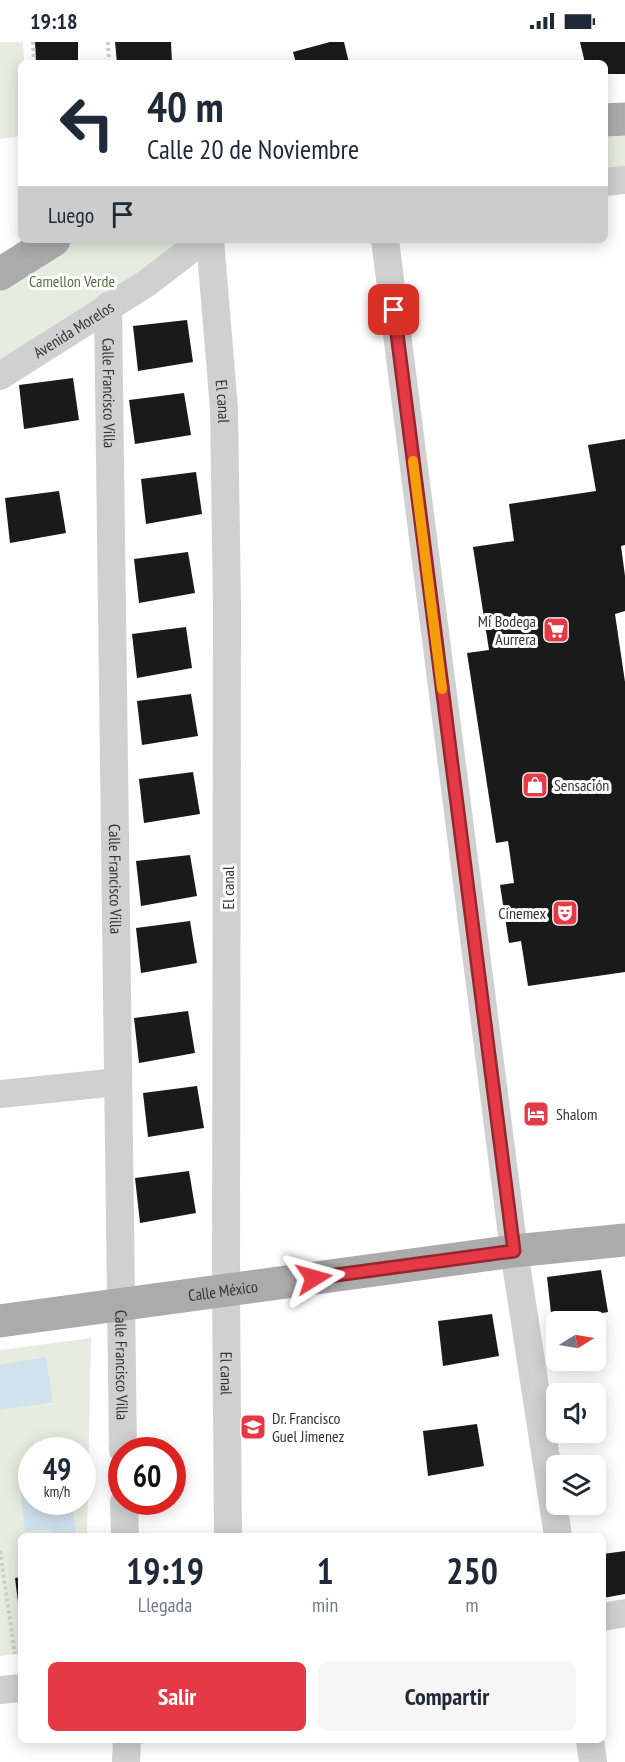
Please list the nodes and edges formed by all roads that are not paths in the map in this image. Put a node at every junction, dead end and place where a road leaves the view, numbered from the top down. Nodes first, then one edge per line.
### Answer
1 (625, 119) edge
2 (608, 120) edge
3 (625, 180) edge
4 (608, 182) edge
5 (49, 243) edge
6 (199, 243) edge
7 (210, 243) edge
8 (385, 243) edge
9 (0, 274) edge
10 (108, 306) junction
11 (0, 375) edge
12 (118, 1082) junction
13 (0, 1094) edge
14 (625, 1240) edge
15 (514, 1251) junction
16 (226, 1290) junction
17 (120, 1305) junction
18 (0, 1321) edge
19 (123, 1437) edge
20 (124, 1515) edge
21 (125, 1533) edge
22 (228, 1533) edge
23 (558, 1533) edge
24 (625, 1613) edge
25 (606, 1616) edge
26 (18, 1688) edge
27 (0, 1690) edge
28 (127, 1743) edge
29 (590, 1743) edge
30 (126, 1762) edge
31 (593, 1762) edge

1 - 2 main road
3 - 4 street
5 - 9 main road
6 - 10 street, Avenida Morelos
7 - 16 street, El canal
8 - 15 street
10 - 11 street, Avenida Morelos
10 - 12 street, Calle Francisco Villa
12 - 13 street
12 - 17 street, Calle Francisco Villa
14 - 15 main road, Calle México
15 - 16 main road, Calle México
15 - 23 street
16 - 17 main road, Calle México
16 - 22 street, El canal
17 - 18 main road, Calle México
17 - 19 street, Calle Francisco Villa
20 - 21 street
24 - 25 street
26 - 27 street
28 - 30 street
29 - 31 street

